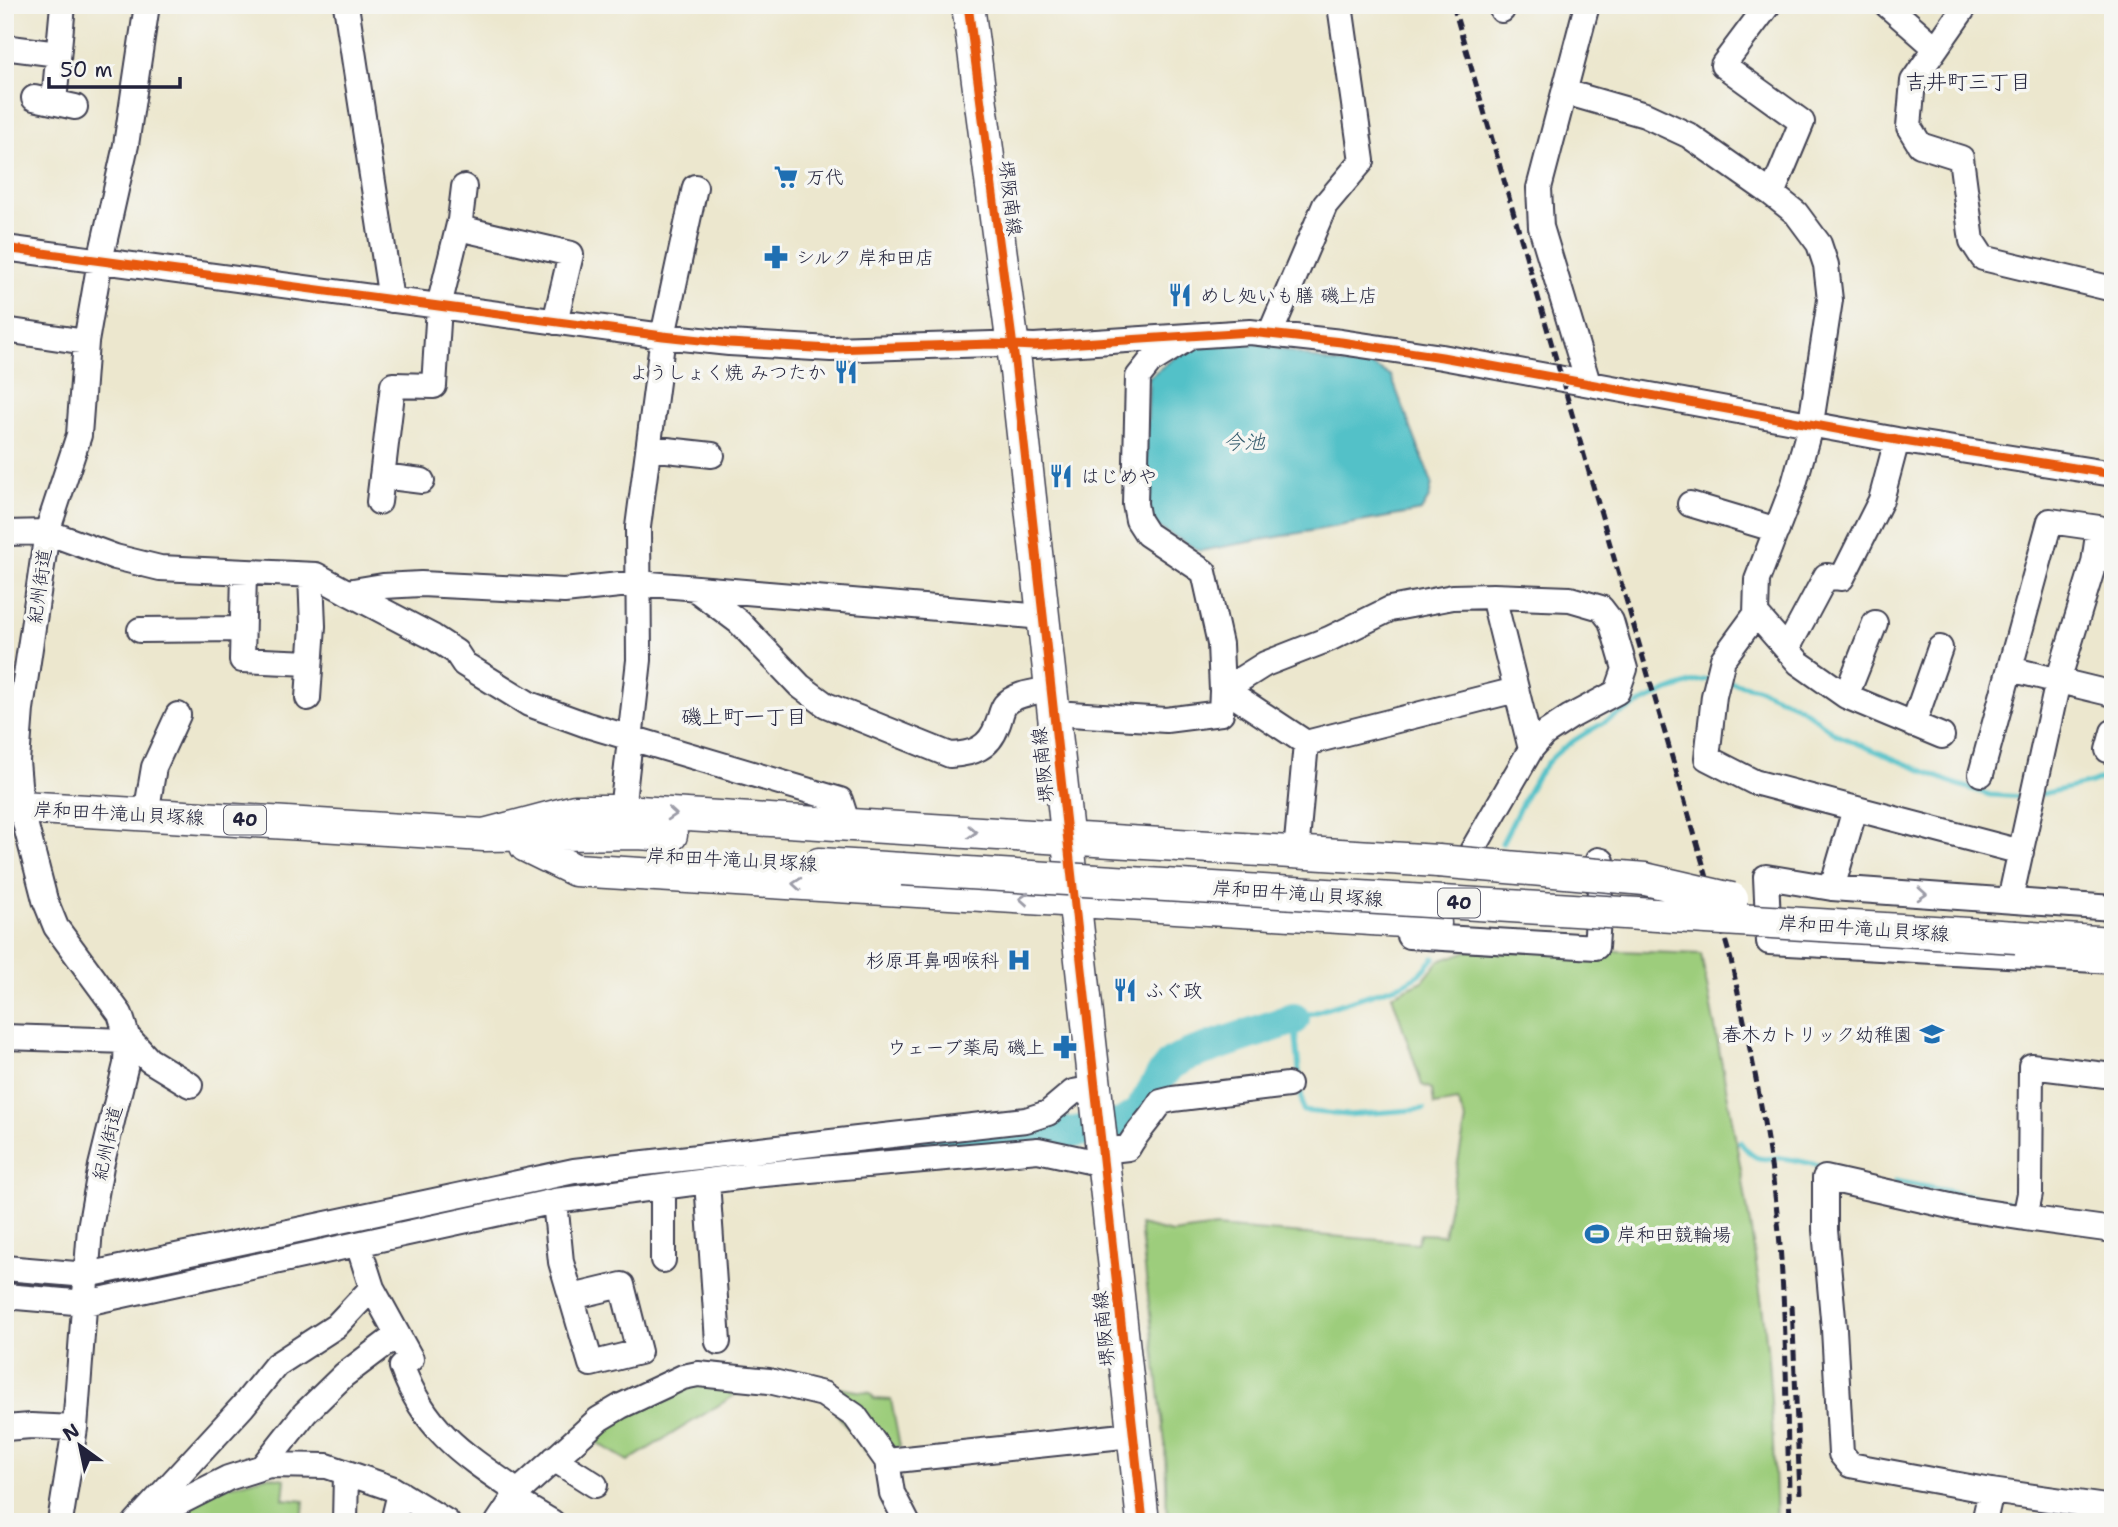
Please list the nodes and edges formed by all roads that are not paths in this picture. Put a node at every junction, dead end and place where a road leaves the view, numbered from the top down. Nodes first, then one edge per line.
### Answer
1 (63, 5) edge
2 (147, 5) edge
3 (346, 5) edge
4 (968, 5) edge
5 (1340, 5) edge
6 (1587, 5) edge
7 (1768, 5) edge
8 (1887, 5) edge
9 (1966, 5) edge
10 (11, 48) dead end
11 (1936, 48) junction
12 (58, 54) junction
13 (1565, 92) junction
14 (54, 103) dead end
15 (464, 187) dead end
16 (695, 187) dead end
17 (1772, 194) junction
18 (459, 228) junction
19 (5, 248) edge
20 (100, 261) junction
21 (2113, 291) edge
22 (391, 300) junction
23 (439, 306) junction
24 (2113, 308) edge
25 (555, 322) junction
26 (5, 330) edge
27 (1270, 334) junction
28 (663, 336) junction
29 (1190, 337) junction
30 (86, 342) junction
31 (1013, 344) junction
32 (1588, 383) junction
33 (1811, 423) junction
34 (1897, 440) junction
35 (649, 448) junction
36 (712, 454) dead end
37 (2113, 474) edge
38 (382, 476) junction
39 (422, 481) dead end
40 (379, 502) dead end
41 (1690, 504) dead end
42 (1777, 530) junction
43 (47, 532) junction
44 (5, 533) edge
45 (2103, 558) edge
46 (244, 572) junction
47 (311, 575) junction
48 (638, 583) junction
49 (695, 588) junction
50 (347, 592) junction
51 (1493, 596) junction
52 (1756, 614) junction
53 (1043, 617) junction
54 (1875, 624) dead end
55 (242, 629) junction
56 (140, 630) dead end
57 (1940, 648) dead end
58 (1787, 649) junction
59 (310, 663) junction
60 (2010, 670) junction
61 (2058, 681) junction
62 (1516, 690) junction
63 (1222, 691) junction
64 (2113, 694) edge
65 (1846, 696) junction
66 (308, 698) dead end
67 (1052, 701) junction
68 (13, 706) edge
69 (177, 715) dead end
70 (1913, 725) junction
71 (1942, 736) dead end
72 (630, 737) junction
73 (1306, 743) junction
74 (1531, 749) junction
75 (1981, 774) dead end
76 (13, 807) edge
77 (1856, 809) junction
78 (622, 811) junction
79 (146, 814) junction
80 (848, 825) junction
81 (484, 835) junction
82 (1068, 838) junction
83 (1297, 842) junction
84 (526, 846) junction
85 (2021, 852) junction
86 (1471, 853) junction
87 (903, 859) junction
88 (1843, 888) junction
89 (1075, 902) junction
90 (2113, 908) edge
91 (1734, 909) junction
92 (2015, 918) junction
93 (2113, 924) edge
94 (2113, 943) edge
95 (1852, 947) junction
96 (2113, 961) edge
97 (5, 1037) edge
98 (127, 1038) junction
99 (2113, 1076) edge
100 (1276, 1080) dead end
101 (190, 1085) dead end
102 (1096, 1093) junction
103 (1102, 1153) junction
104 (752, 1163) junction
105 (707, 1181) junction
106 (663, 1187) junction
107 (555, 1201) junction
108 (2025, 1218) junction
109 (2113, 1230) edge
110 (358, 1244) junction
111 (663, 1260) dead end
112 (5, 1268) edge
113 (86, 1288) junction
114 (372, 1288) junction
115 (5, 1296) edge
116 (572, 1297) dead end
117 (397, 1335) junction
118 (718, 1342) dead end
119 (5, 1428) edge
120 (75, 1428) junction
121 (1132, 1434) junction
122 (554, 1459) junction
123 (887, 1461) junction
124 (264, 1466) junction
125 (345, 1472) junction
126 (595, 1485) dead end
127 (1991, 1491) junction
128 (400, 1493) junction
129 (515, 1495) junction
130 (2113, 1508) edge
131 (60, 1522) edge
132 (136, 1522) edge
133 (142, 1522) edge
134 (345, 1522) edge
135 (393, 1522) edge
136 (447, 1522) edge
137 (498, 1522) edge
138 (552, 1522) edge
139 (907, 1522) edge
140 (1143, 1522) edge
141 (1984, 1522) edge

1 - 12 street
2 - 20 street, 紀州街道
3 - 22 street
4 - 31 main road, 堺阪南線
5 - 27 street
6 - 13 street
7 - 17 street
8 - 11 street
9 - 11 street
10 - 12 street
11 - 21 street
12 - 14 street
13 - 17 street
13 - 32 street
15 - 18 street
16 - 28 street
17 - 33 street
18 - 23 street
18 - 25 street
19 - 20 street
20 - 22 street
20 - 30 street, 紀州街道
21 - 24 street
22 - 23 street
23 - 25 street
23 - 38 street
25 - 28 street
26 - 30 street
27 - 29 street
27 - 32 street
28 - 31 street
28 - 35 street
29 - 31 street
29 - 63 street
30 - 43 street, 紀州街道
31 - 53 main road, 堺阪南線
32 - 33 street
33 - 34 street
33 - 42 street
34 - 37 street
34 - 58 street
35 - 36 street
35 - 48 street
38 - 39 street
38 - 40 street
41 - 42 street
42 - 52 street
43 - 44 street
43 - 46 street
43 - 68 street, 紀州街道
45 - 60 street
45 - 61 street
46 - 47 street
46 - 55 street
47 - 50 street
47 - 59 street
48 - 49 street
48 - 50 street
48 - 72 street
49 - 53 street
49 - 67 street
50 - 72 street
51 - 62 street
51 - 63 street
51 - 74 street
52 - 58 street
52 - 77 street
53 - 67 main road, 堺阪南線
54 - 65 street
55 - 56 street
55 - 59 street
57 - 70 street
58 - 65 street
59 - 66 street
60 - 61 street
60 - 75 street
61 - 64 street
61 - 85 street
62 - 73 street
62 - 74 street
63 - 67 street
63 - 73 street
65 - 70 street
67 - 82 main road, 堺阪南線
68 - 76 street, 紀州街道
69 - 79 street
70 - 71 street
72 - 78 street
72 - 80 street
73 - 83 street
74 - 86 street
76 - 79 main road, 岸和田牛滝山貝塚線 / 40
76 - 98 street, 紀州街道
77 - 85 street
77 - 88 street
78 -> 80 main road
78 - 81 main road
79 - 81 main road, 岸和田牛滝山貝塚線 / 40
80 -> 82 main road
81 - 84 main road, 岸和田牛滝山貝塚線 / 40
81 - 87 main road, 岸和田牛滝山貝塚線 / 40
82 - 83 street
82 - 89 main road, 堺阪南線
82 - 91 main road, bridge
83 - 86 street
84 - 87 main road, 岸和田牛滝山貝塚線 / 40
89 -> 84 main road
85 - 92 street
86 - 89 street
87 - 91 main road, 岸和田牛滝山貝塚線 / 40, bridge
88 -> 92 street
88 - 95 street
88 - 95 street
89 - 91 main road, bridge
89 - 102 main road, 堺阪南線
90 - 92 street
91 - 92 main road, 岸和田牛滝山貝塚線 / 40
92 - 93 main road, 岸和田牛滝山貝塚線 / 40
92 - 94 main road, 岸和田牛滝山貝塚線 / 40
95 - 96 street
97 - 98 street
98 - 101 street
98 - 113 street, 紀州街道
99 - 108 street
100 - 103 street
102 - 103 main road, 堺阪南線
102 - 104 street
103 - 104 street
103 - 121 main road, 堺阪南線
104 - 105 street
104 - 113 street
105 - 106 street
105 - 118 street
106 - 107 street
106 - 111 street
107 - 110 street
107 - 116 street
108 - 109 street
108 - 127 street
110 - 113 street
110 - 114 street
112 - 113 street
113 - 115 street
113 - 120 street, 紀州街道
114 - 117 street
114 - 132 street
117 - 124 street
117 - 129 street
119 - 120 street
120 - 131 street, 紀州街道
121 - 123 street
121 - 140 main road, 堺阪南線
122 - 123 street
122 - 126 street
122 - 129 street
123 - 139 street
124 - 125 street
124 - 133 street
125 - 128 street
125 - 134 street
127 - 130 street
127 - 141 street
128 - 135 street
128 - 136 street
129 - 137 street
129 - 138 street

